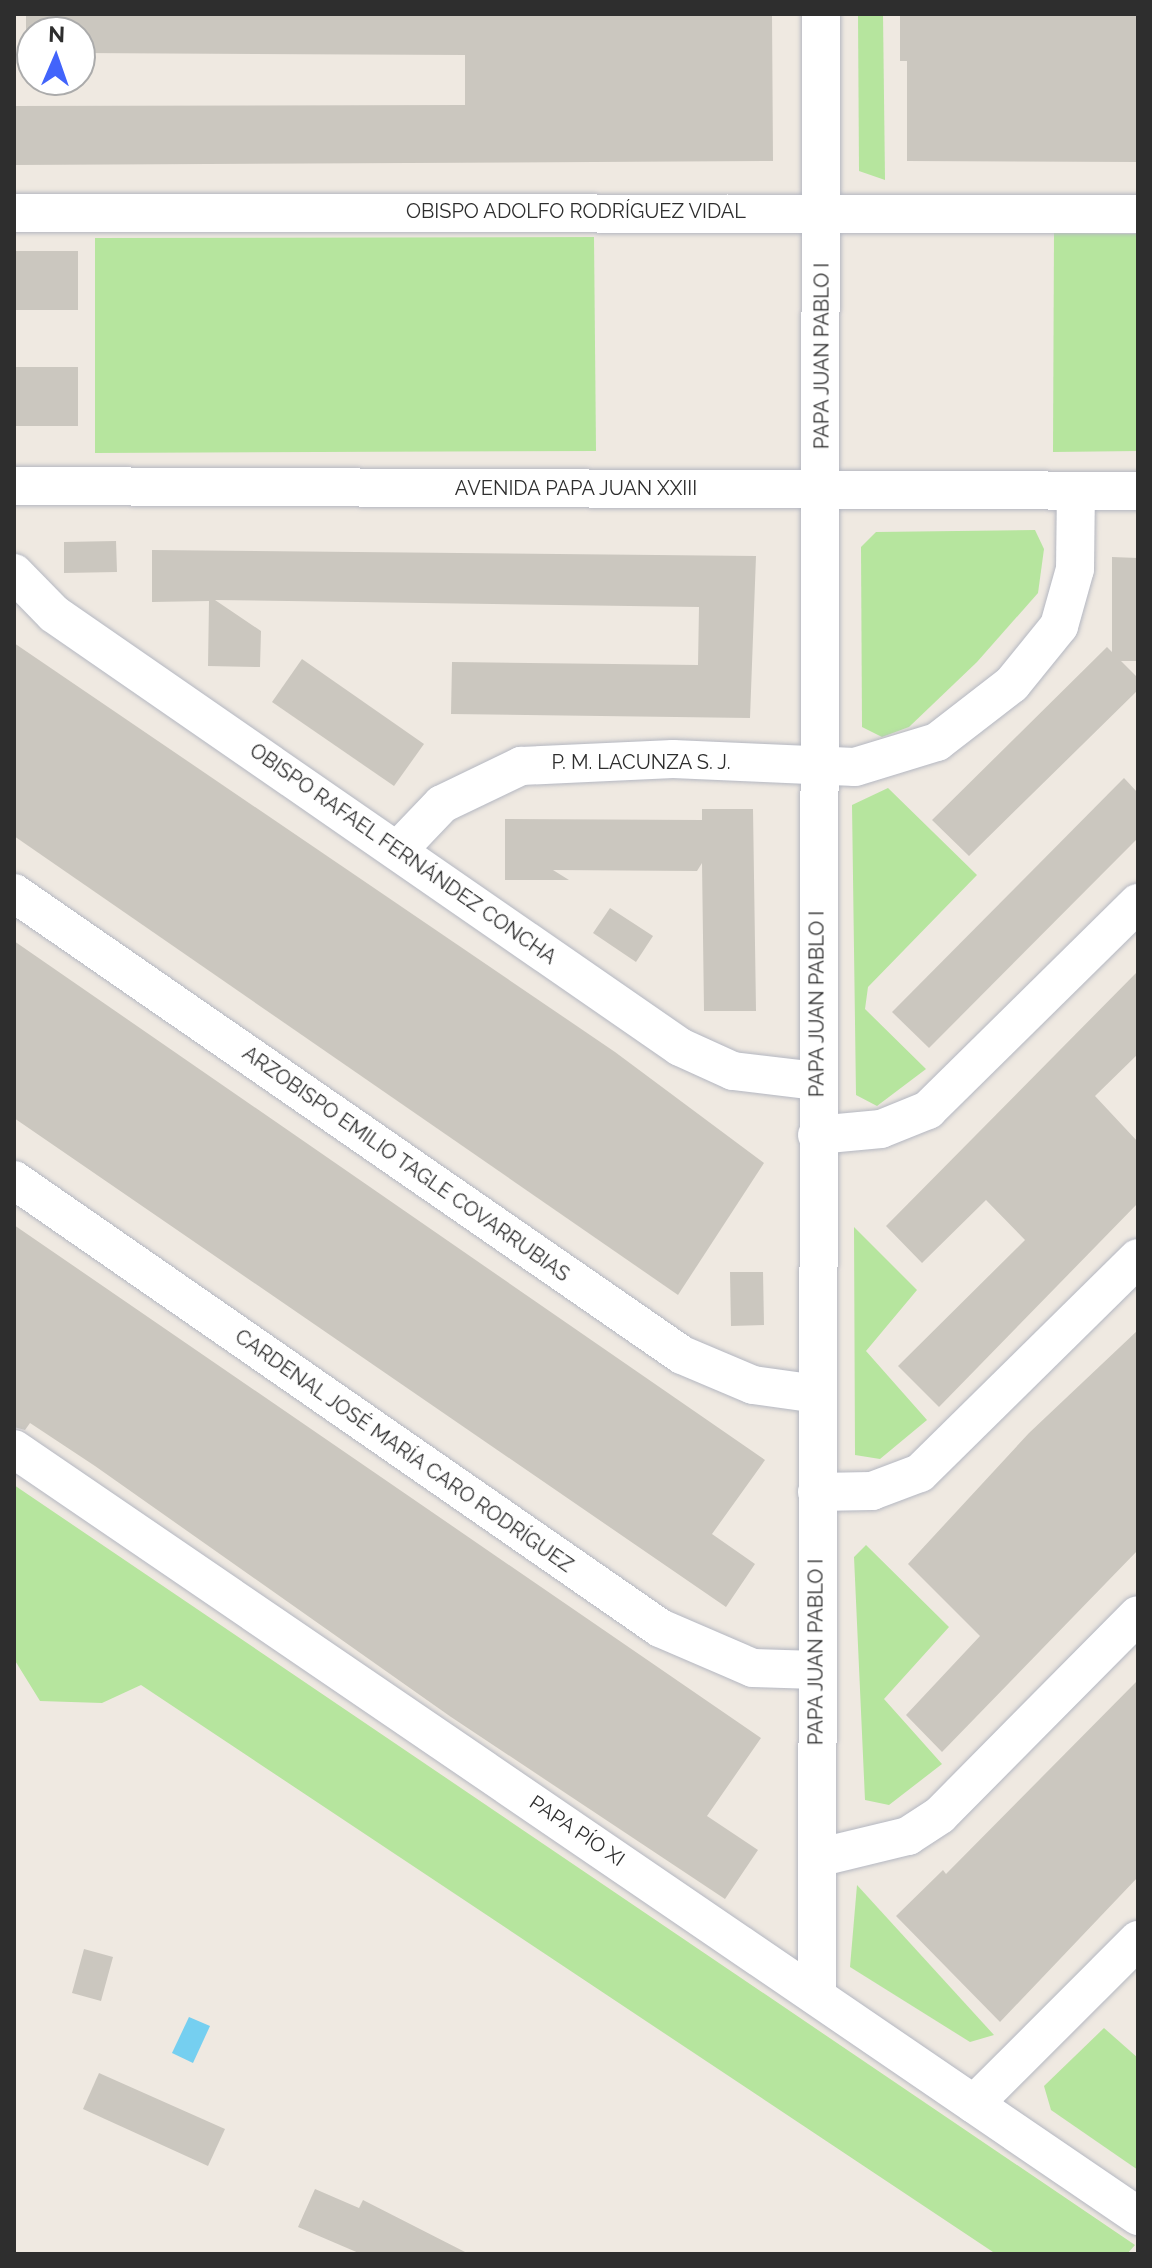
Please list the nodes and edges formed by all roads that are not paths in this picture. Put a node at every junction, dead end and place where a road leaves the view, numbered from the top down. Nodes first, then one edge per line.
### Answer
1 (821, 14) edge
2 (821, 210) junction
3 (14, 213) edge
4 (1138, 214) edge
5 (14, 486) edge
6 (822, 488) junction
7 (1076, 491) junction
8 (1138, 491) edge
9 (14, 573) edge
10 (817, 767) junction
11 (399, 849) junction
12 (14, 893) edge
13 (1138, 903) edge
14 (817, 1081) junction
15 (817, 1135) junction
16 (14, 1180) edge
17 (1138, 1258) edge
18 (817, 1394) junction
19 (14, 1449) edge
20 (817, 1492) junction
21 (1138, 1615) edge
22 (816, 1670) junction
23 (817, 1858) junction
24 (1138, 1940) edge
25 (817, 1994) junction
26 (974, 2104) junction
27 (1138, 2216) edge

1 - 2 street, PAPA JUAN PABLO I
2 - 3 street, OBISPO ADOLFO RODRÍGUEZ VIDAL
2 - 4 street, OBISPO ADOLFO RODRÍGUEZ VIDAL
2 - 6 street, PAPA JUAN PABLO I
5 - 6 street, AVENIDA PAPA JUAN XXIII
6 - 7 street, AVENIDA PAPA JUAN XXIII
6 - 10 street, PAPA JUAN PABLO I
7 - 8 street, AVENIDA PAPA JUAN XXIII
7 - 10 street, P. M. LACUNZA S. J.
9 - 11 street, OBISPO RAFAEL FERNÁNDEZ CONCHA
10 - 11 street, P. M. LACUNZA S. J.
10 - 14 street, PAPA JUAN PABLO I
11 - 14 street, OBISPO RAFAEL FERNÁNDEZ CONCHA
12 - 18 street, ARZOBISPO EMILIO TAGLE COVARRUBIAS
13 - 15 street
14 - 15 street, PAPA JUAN PABLO I
15 - 18 street, PAPA JUAN PABLO I
16 - 22 street, CARDENAL JOSÉ MARÍA CARO RODRÍGUEZ
17 - 20 street
18 - 20 street, PAPA JUAN PABLO I
19 - 25 street, PAPA PÍO XI
20 - 22 street, PAPA JUAN PABLO I
21 - 23 street
22 - 23 street, PAPA JUAN PABLO I
23 - 25 street, PAPA JUAN PABLO I
24 - 26 street
25 - 26 street, PAPA PÍO XI
26 - 27 street, PAPA PÍO XI

